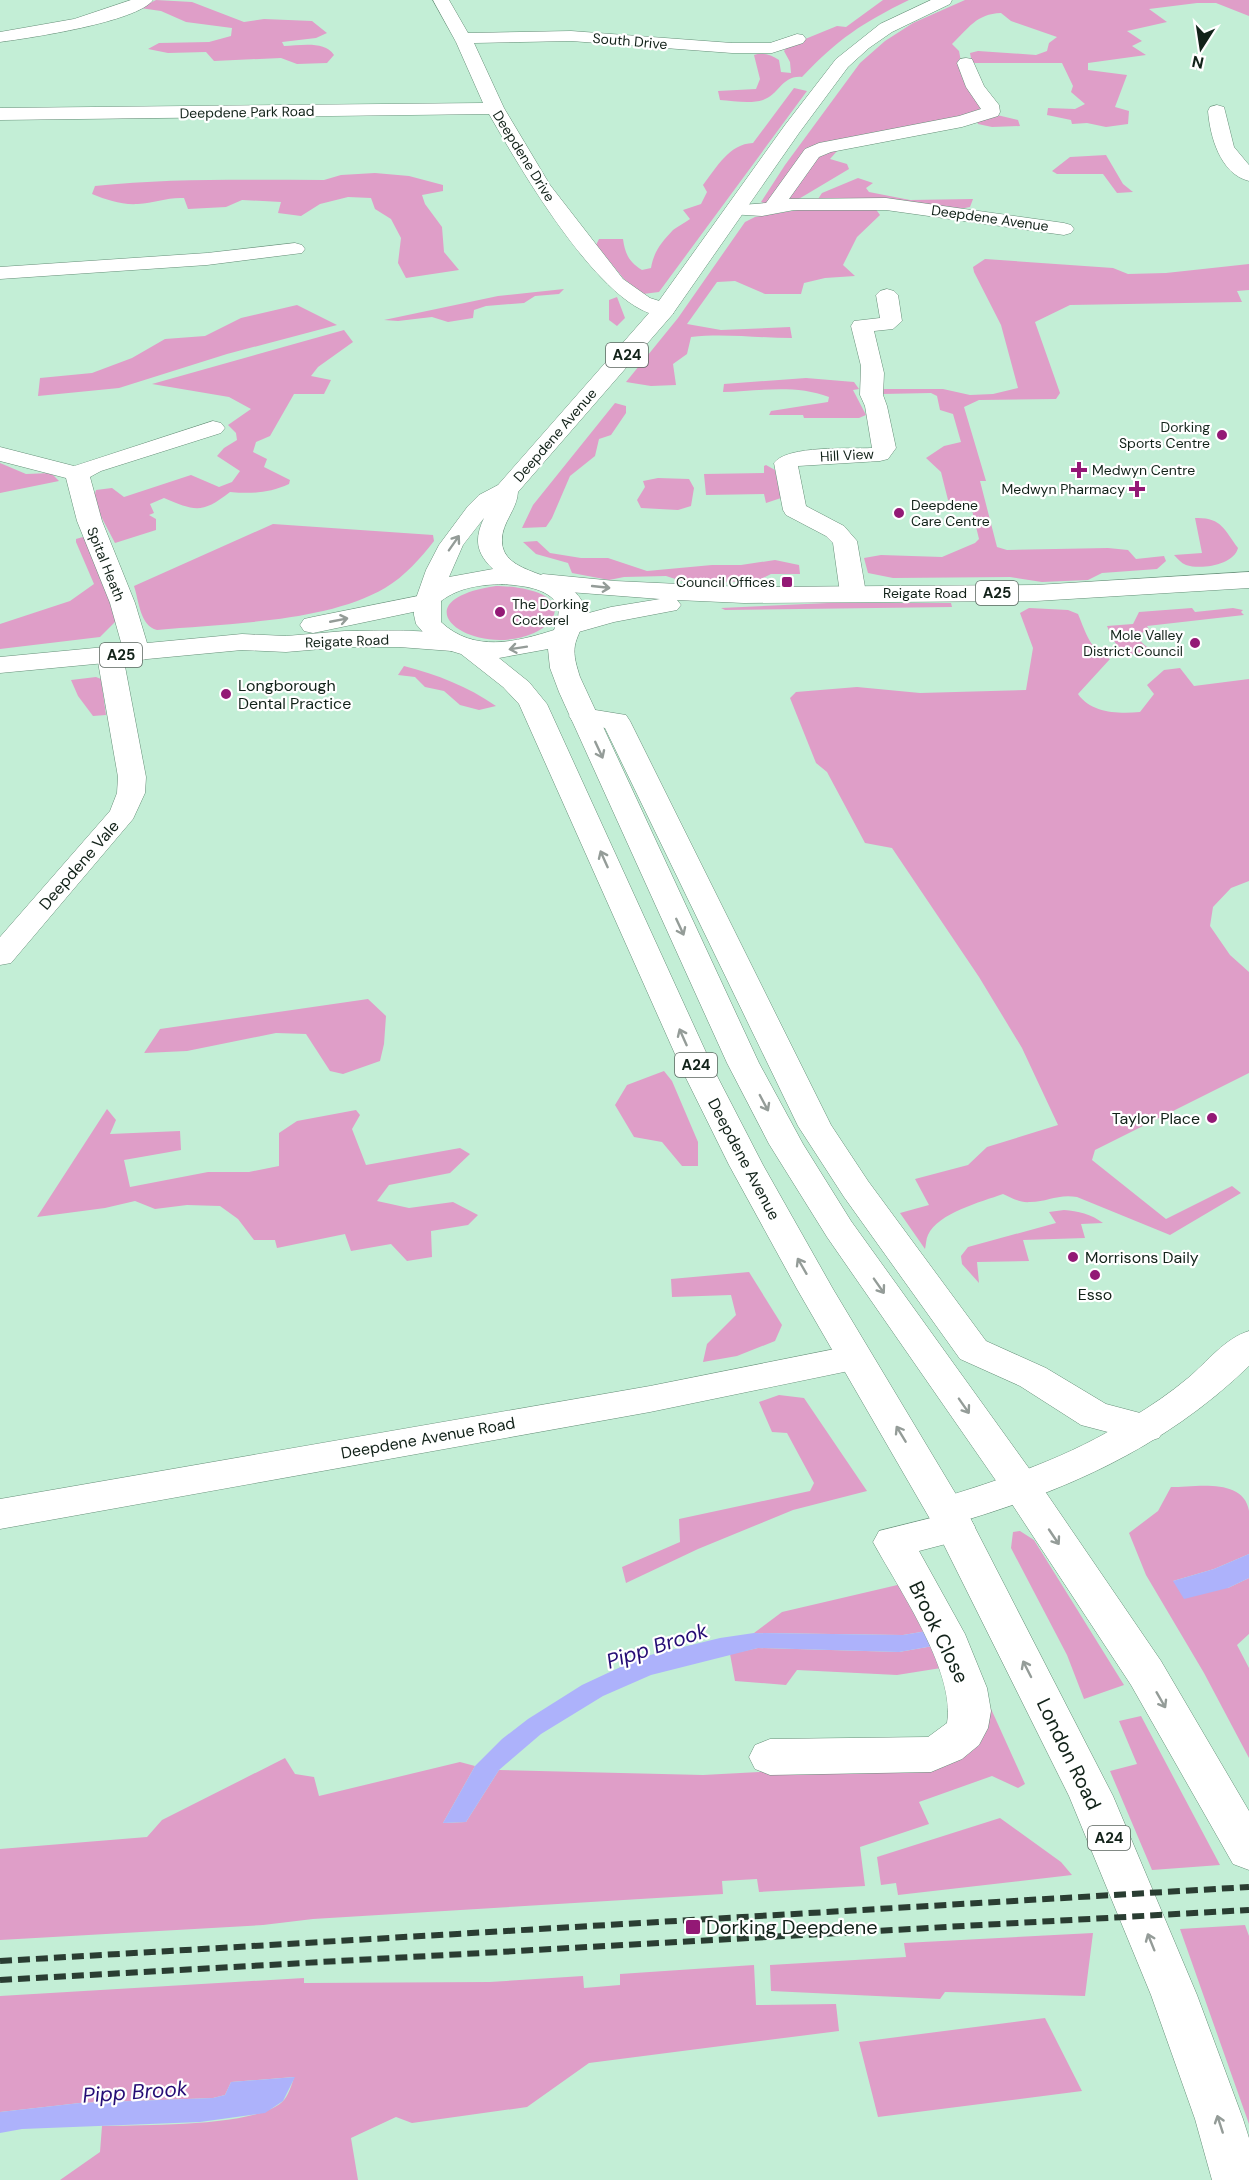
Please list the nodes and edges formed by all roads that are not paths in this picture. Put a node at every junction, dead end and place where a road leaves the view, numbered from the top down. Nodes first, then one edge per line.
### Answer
1 (145, 0) edge
2 (441, 0) edge
3 (944, 0) edge
4 (0, 37) edge
5 (461, 38) junction
6 (797, 39) dead end
7 (966, 63) dead end
8 (495, 108) junction
9 (1217, 111) dead end
10 (0, 114) edge
11 (1249, 175) edge
12 (773, 207) junction
13 (736, 210) junction
14 (1064, 229) dead end
15 (296, 249) dead end
16 (0, 273) edge
17 (887, 295) dead end
18 (664, 310) junction
19 (213, 428) dead end
20 (0, 454) edge
21 (77, 474) junction
22 (507, 490) junction
23 (531, 580) junction
24 (1249, 580) edge
25 (853, 593) junction
26 (744, 595) junction
27 (430, 599) junction
28 (566, 632) junction
29 (242, 642) junction
30 (462, 646) junction
31 (124, 655) junction
32 (0, 665) edge
33 (584, 716) junction
34 (0, 956) edge
35 (1249, 1344) edge
36 (855, 1358) junction
37 (1146, 1428) junction
38 (1022, 1488) junction
39 (0, 1514) edge
40 (951, 1519) junction
41 (770, 1757) dead end
42 (1249, 1851) edge
43 (1237, 2180) edge

1 - 4 main road
2 - 5 main road, Deepdene Drive
3 - 13 main road, Deepdene Avenue / A24
5 - 6 main road, South Drive
5 - 8 main road, Deepdene Drive
7 - 12 main road
8 - 10 main road, Deepdene Park Road
8 - 18 main road, Deepdene Drive
9 - 11 main road
12 - 13 main road, Deepdene Avenue
12 - 14 main road, Deepdene Avenue
13 - 18 main road, Deepdene Avenue / A24
15 - 16 main road
17 - 25 main road, Hill View
18 - 22 main road, Deepdene Avenue / A24
19 - 21 main road
20 - 21 main road
21 - 31 main road, Spital Heath
22 - 23 main road, A24
27 -> 22 main road, A24
23 -> 26 main road, Reigate Road / A25
23 - 27 main road, Reigate Road
23 - 28 main road
24 - 25 main road, Reigate Road / A25
25 - 26 main road, Reigate Road / A25
26 - 28 main road, Reigate Road / A25
29 -> 27 main road, Reigate Road / A25
27 - 30 main road, Deepdene Avenue
28 -> 30 main road, Reigate Road
28 - 33 main road, A24
29 - 30 main road, Reigate Road / A25
29 - 31 main road, Reigate Road / A25
36 -> 30 main road, Deepdene Avenue / A24
31 - 32 main road, Reigate Road / A25
31 - 34 main road, Deepdene Vale
33 - 37 main road
33 -> 38 main road, A24
35 - 37 main road
36 - 39 main road, Deepdene Avenue Road
40 -> 36 main road, Deepdene Avenue / A24
37 - 38 main road
38 - 40 main road
38 -> 42 main road, A24
40 - 41 main road, Brook Close
43 -> 40 main road, London Road / A24

